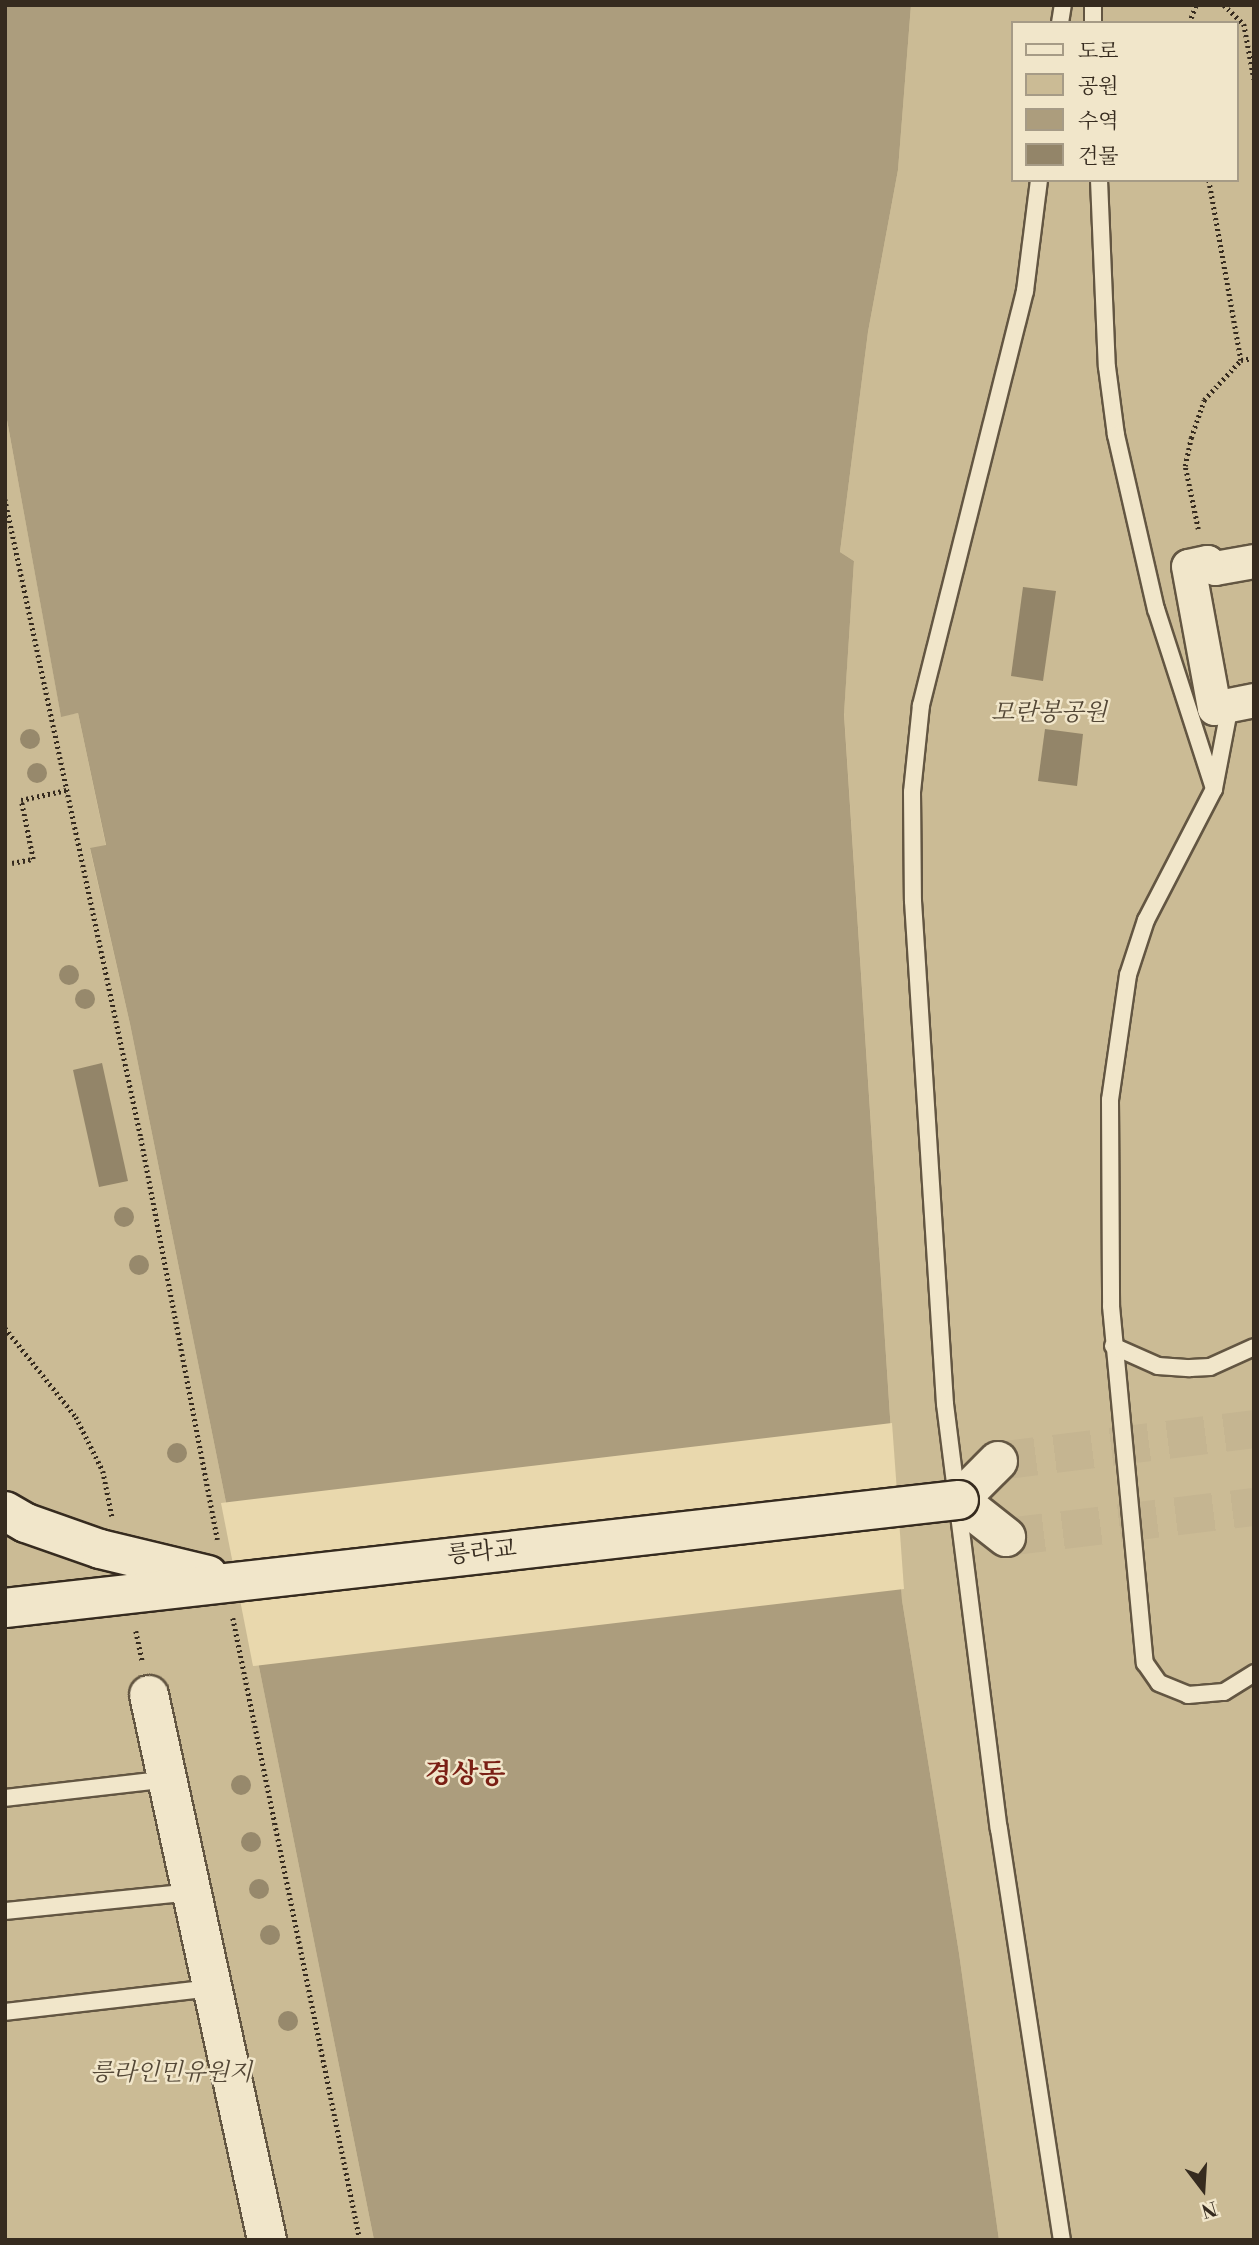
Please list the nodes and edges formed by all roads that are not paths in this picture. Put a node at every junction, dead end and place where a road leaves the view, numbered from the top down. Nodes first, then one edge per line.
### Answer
1 (1039, 182) edge
2 (1099, 182) edge
3 (1254, 561) edge
4 (1242, 702) edge
5 (1214, 789) junction
6 (1113, 1346) junction
7 (1254, 1347) edge
8 (998, 1461) tunnel mouth
9 (959, 1500) junction
10 (5, 1511) edge
11 (1006, 1537) dead end
12 (227, 1581) junction
13 (5, 1608) edge
14 (1254, 1673) edge
15 (149, 1695) road end
16 (168, 1779) junction
17 (5, 1798) edge
18 (192, 1892) junction
19 (5, 1910) edge
20 (213, 1988) junction
21 (5, 2012) edge
22 (267, 2240) edge
23 (1062, 2240) edge

1 - 23 lane
2 - 5 lane
3 - 4 street
4 - 5 lane
5 - 6 lane
6 - 7 lane
6 - 14 lane
8 - 9 main road
9 - 11 main road
9 - 12 main road, 릉라교, bridge
10 - 12 main road, bridge
12 - 13 main road, 릉라교, bridge
15 - 16 main road
16 - 17 lane
16 - 18 main road
18 - 19 lane
18 - 20 main road
20 - 21 lane
20 - 22 main road

